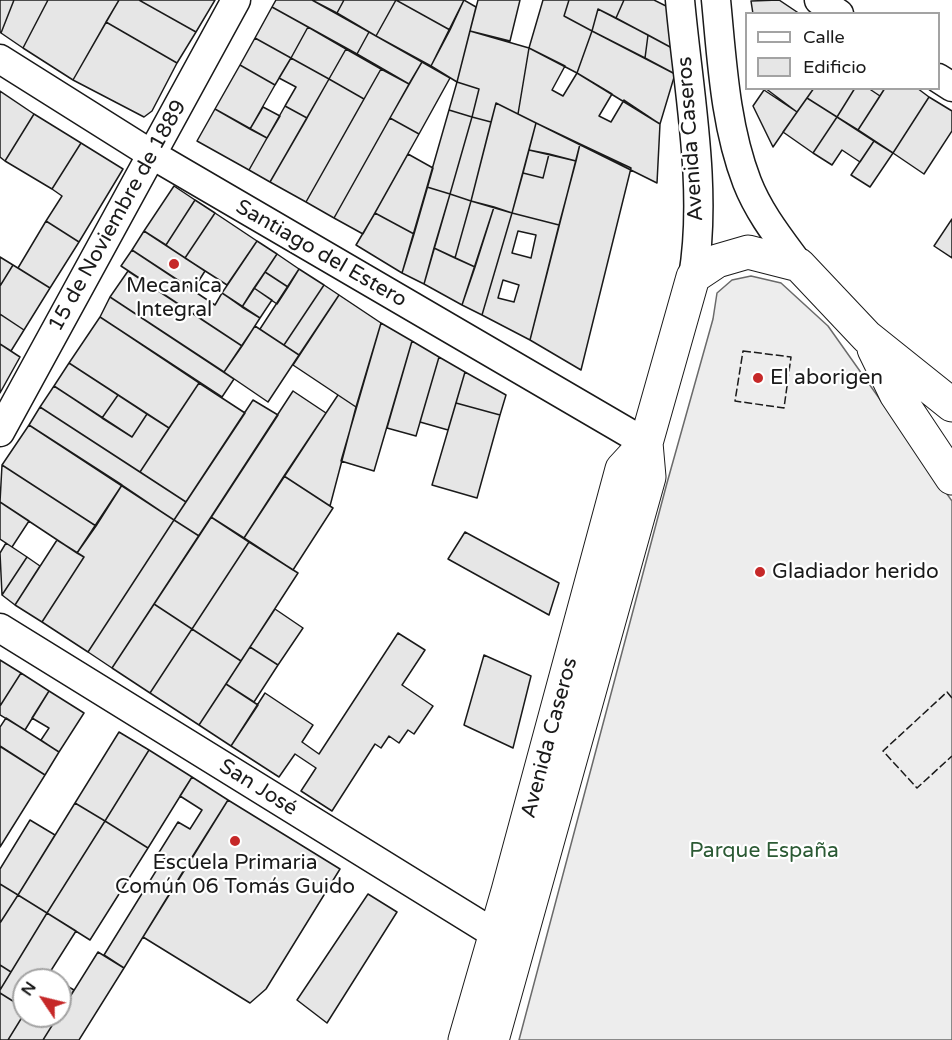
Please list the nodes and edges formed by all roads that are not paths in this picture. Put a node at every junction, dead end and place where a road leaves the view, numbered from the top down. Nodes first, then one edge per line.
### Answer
1 (236, 0) edge
2 (680, 0) edge
3 (716, 0) edge
4 (819, 0) edge
5 (837, 12) edge
6 (0, 59) edge
7 (151, 154) junction
8 (799, 265) junction
9 (693, 277) junction
10 (867, 337) junction
11 (952, 405) edge
12 (0, 432) edge
13 (645, 443) junction
14 (952, 478) edge
15 (0, 628) edge
16 (507, 939) junction
17 (465, 1040) edge
18 (492, 1040) edge

1 - 7 street, 15 de Noviembre de 1889
2 - 9 street, Avenida Caseros
3 - 8 street, Avenida Caseros
4 - 5 street
6 - 7 street, Santiago del Estero
7 - 12 street, 15 de Noviembre de 1889
7 - 13 street, Santiago del Estero
8 - 9 main road
8 - 10 main road
9 - 13 main road, Avenida Caseros
10 - 11 main road
10 - 14 main road
13 - 16 main road, Avenida Caseros
15 - 16 street, San José
16 - 17 main road, Avenida Caseros
16 - 18 main road, Avenida Caseros

